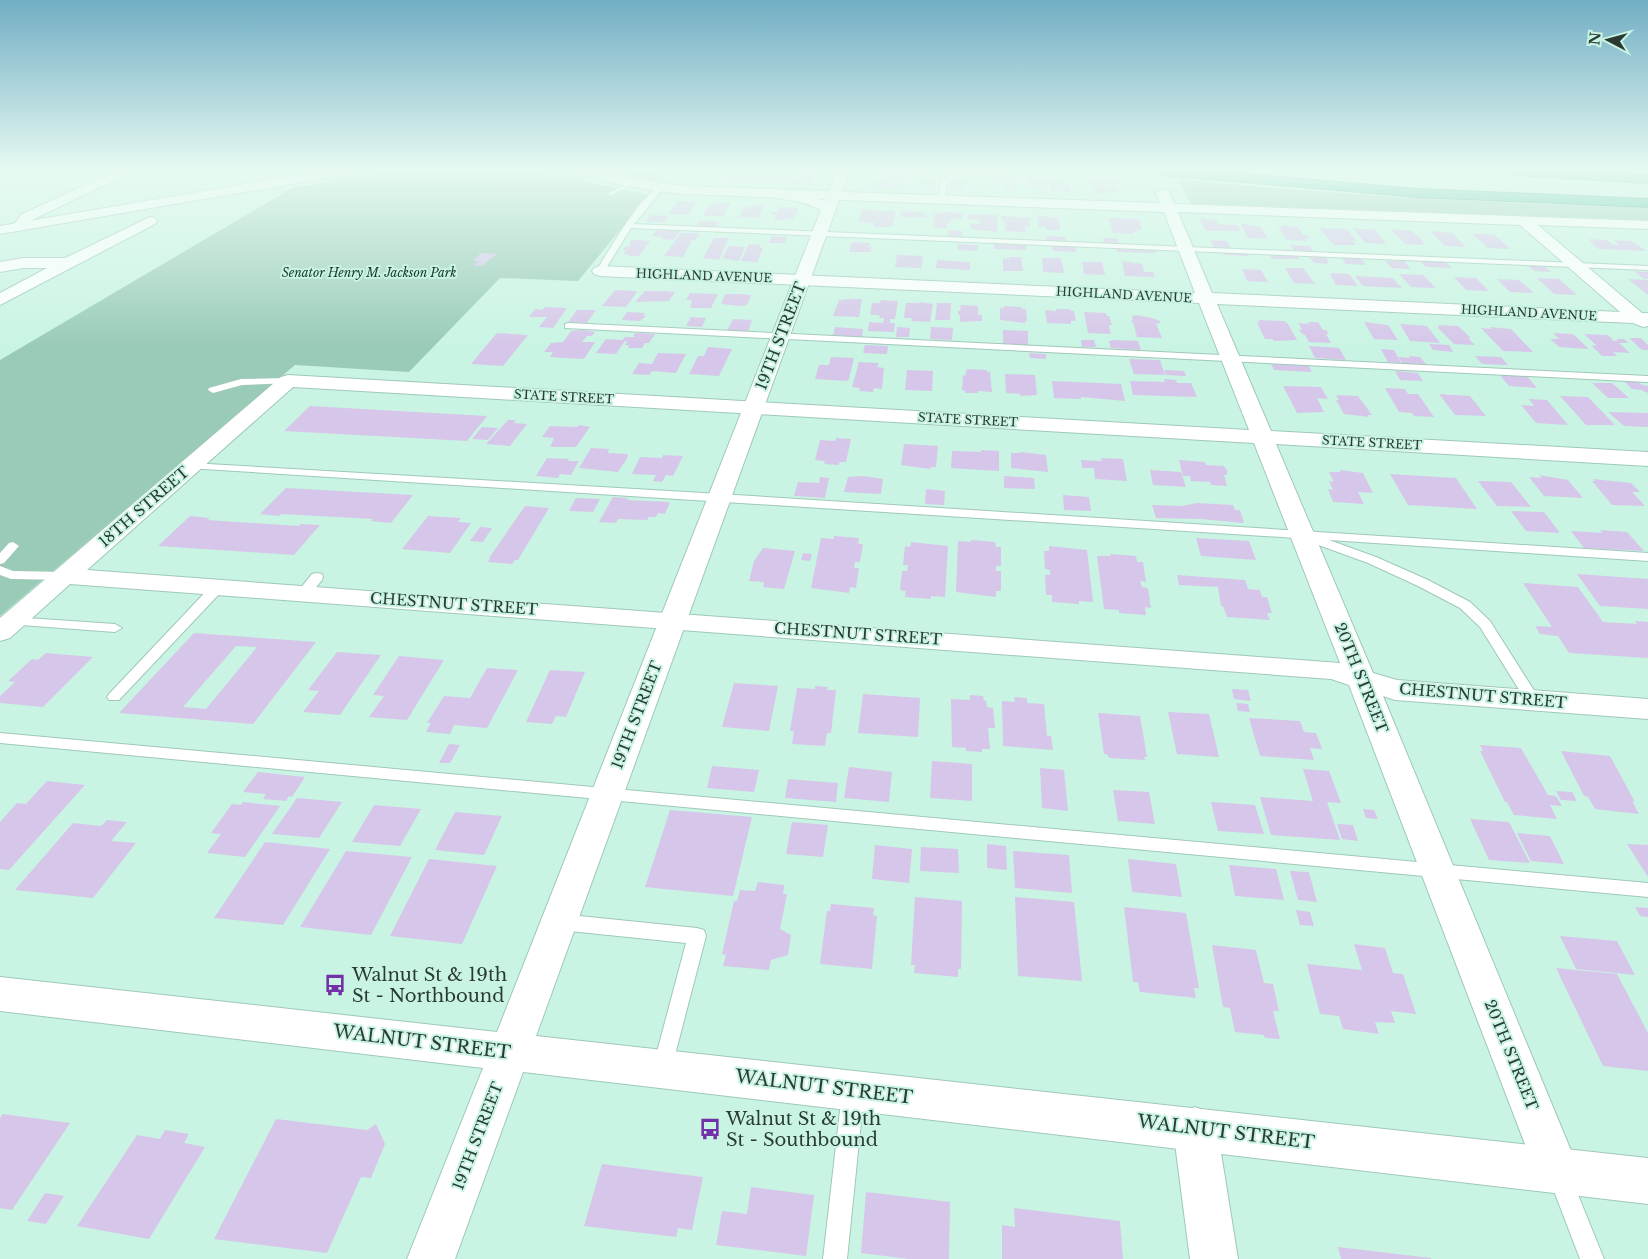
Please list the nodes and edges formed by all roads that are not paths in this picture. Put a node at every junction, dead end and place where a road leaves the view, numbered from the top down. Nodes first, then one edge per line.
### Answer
1 (2, 230) edge
2 (133, 230) edge
3 (627, 230) edge
4 (709, 230) edge
5 (821, 230) edge
6 (1178, 230) edge
7 (1533, 230) edge
8 (819, 235) junction
9 (1185, 249) junction
10 (23, 263) junction
11 (68, 263) junction
12 (1575, 265) junction
13 (0, 267) edge
14 (1648, 268) edge
15 (600, 271) joint
16 (802, 280) junction
17 (1205, 298) junction
18 (0, 300) edge
19 (1645, 321) edge
20 (568, 326) dead end
21 (781, 336) junction
22 (1230, 358) junction
23 (1648, 379) edge
24 (288, 381) junction
25 (213, 390) dead end
26 (754, 408) junction
27 (1262, 437) junction
28 (1648, 459) edge
29 (191, 466) junction
30 (720, 498) junction
31 (1303, 535) junction
32 (13, 546) dead end
33 (1648, 557) edge
34 (0, 560) edge
35 (0, 570) edge
36 (65, 576) junction
37 (218, 587) junction
38 (673, 621) junction
39 (6, 627) edge
40 (115, 628) dead end
41 (1361, 678) junction
42 (114, 697) dead end
43 (1533, 700) junction
44 (1648, 709) edge
45 (0, 738) edge
46 (608, 793) junction
47 (1439, 872) junction
48 (1648, 890) edge
49 (559, 922) junction
50 (0, 994) edge
51 (510, 1052) junction
52 (663, 1068) junction
53 (853, 1090) junction
54 (1195, 1128) junction
55 (1557, 1170) junction
56 (1648, 1181) edge
57 (431, 1259) edge
58 (835, 1259) edge
59 (1214, 1259) edge
60 (1592, 1259) edge

1 - 10 street
2 - 11 street
3 - 15 lane
4 - 8 lane
5 - 8 street, 19TH STREET
6 - 9 street, 20TH STREET
7 - 12 street
8 - 9 lane
8 - 16 street, 19TH STREET
9 - 12 lane
9 - 17 street, 20TH STREET
10 - 11 street
10 - 13 street
11 - 18 street
12 - 14 lane
12 - 19 street
15 - 16 street, HIGHLAND AVENUE
16 - 17 street, HIGHLAND AVENUE
16 - 21 street, 19TH STREET
17 - 19 street, HIGHLAND AVENUE
17 - 22 street, 20TH STREET
20 - 21 lane
21 - 22 lane
21 - 26 street, 19TH STREET
22 - 23 lane
22 - 27 street, 20TH STREET
24 - 25 lane
24 - 26 street, STATE STREET
24 - 29 street, 18TH STREET
26 - 27 street, STATE STREET
26 - 30 street, 19TH STREET
27 - 28 street, STATE STREET
27 - 31 street, 20TH STREET
29 - 30 lane
29 - 36 street, 18TH STREET
30 - 31 lane
30 - 38 street, 19TH STREET
31 - 33 lane
31 - 41 street, 20TH STREET
31 - 43 lane
32 - 34 lane
35 - 36 lane
36 - 37 street, CHESTNUT STREET
36 - 39 street, 18TH STREET
37 - 38 street, CHESTNUT STREET
37 - 42 lane
38 - 41 street, CHESTNUT STREET
38 - 46 street, 19TH STREET
39 - 40 lane
41 - 43 street, CHESTNUT STREET
41 - 47 street, 20TH STREET
43 - 44 street, CHESTNUT STREET
45 - 46 lane
46 - 47 lane
46 - 49 street, 19TH STREET
47 - 48 lane
47 - 55 street, 20TH STREET
49 - 51 street, 19TH STREET
49 - 52 lane
50 - 51 street, WALNUT STREET
51 - 52 street, WALNUT STREET
51 - 57 street, 19TH STREET
52 - 53 street, WALNUT STREET
53 - 54 street, WALNUT STREET
53 - 58 lane
54 - 55 street, WALNUT STREET
54 - 59 street
55 - 56 street, WALNUT STREET
55 - 60 lane

